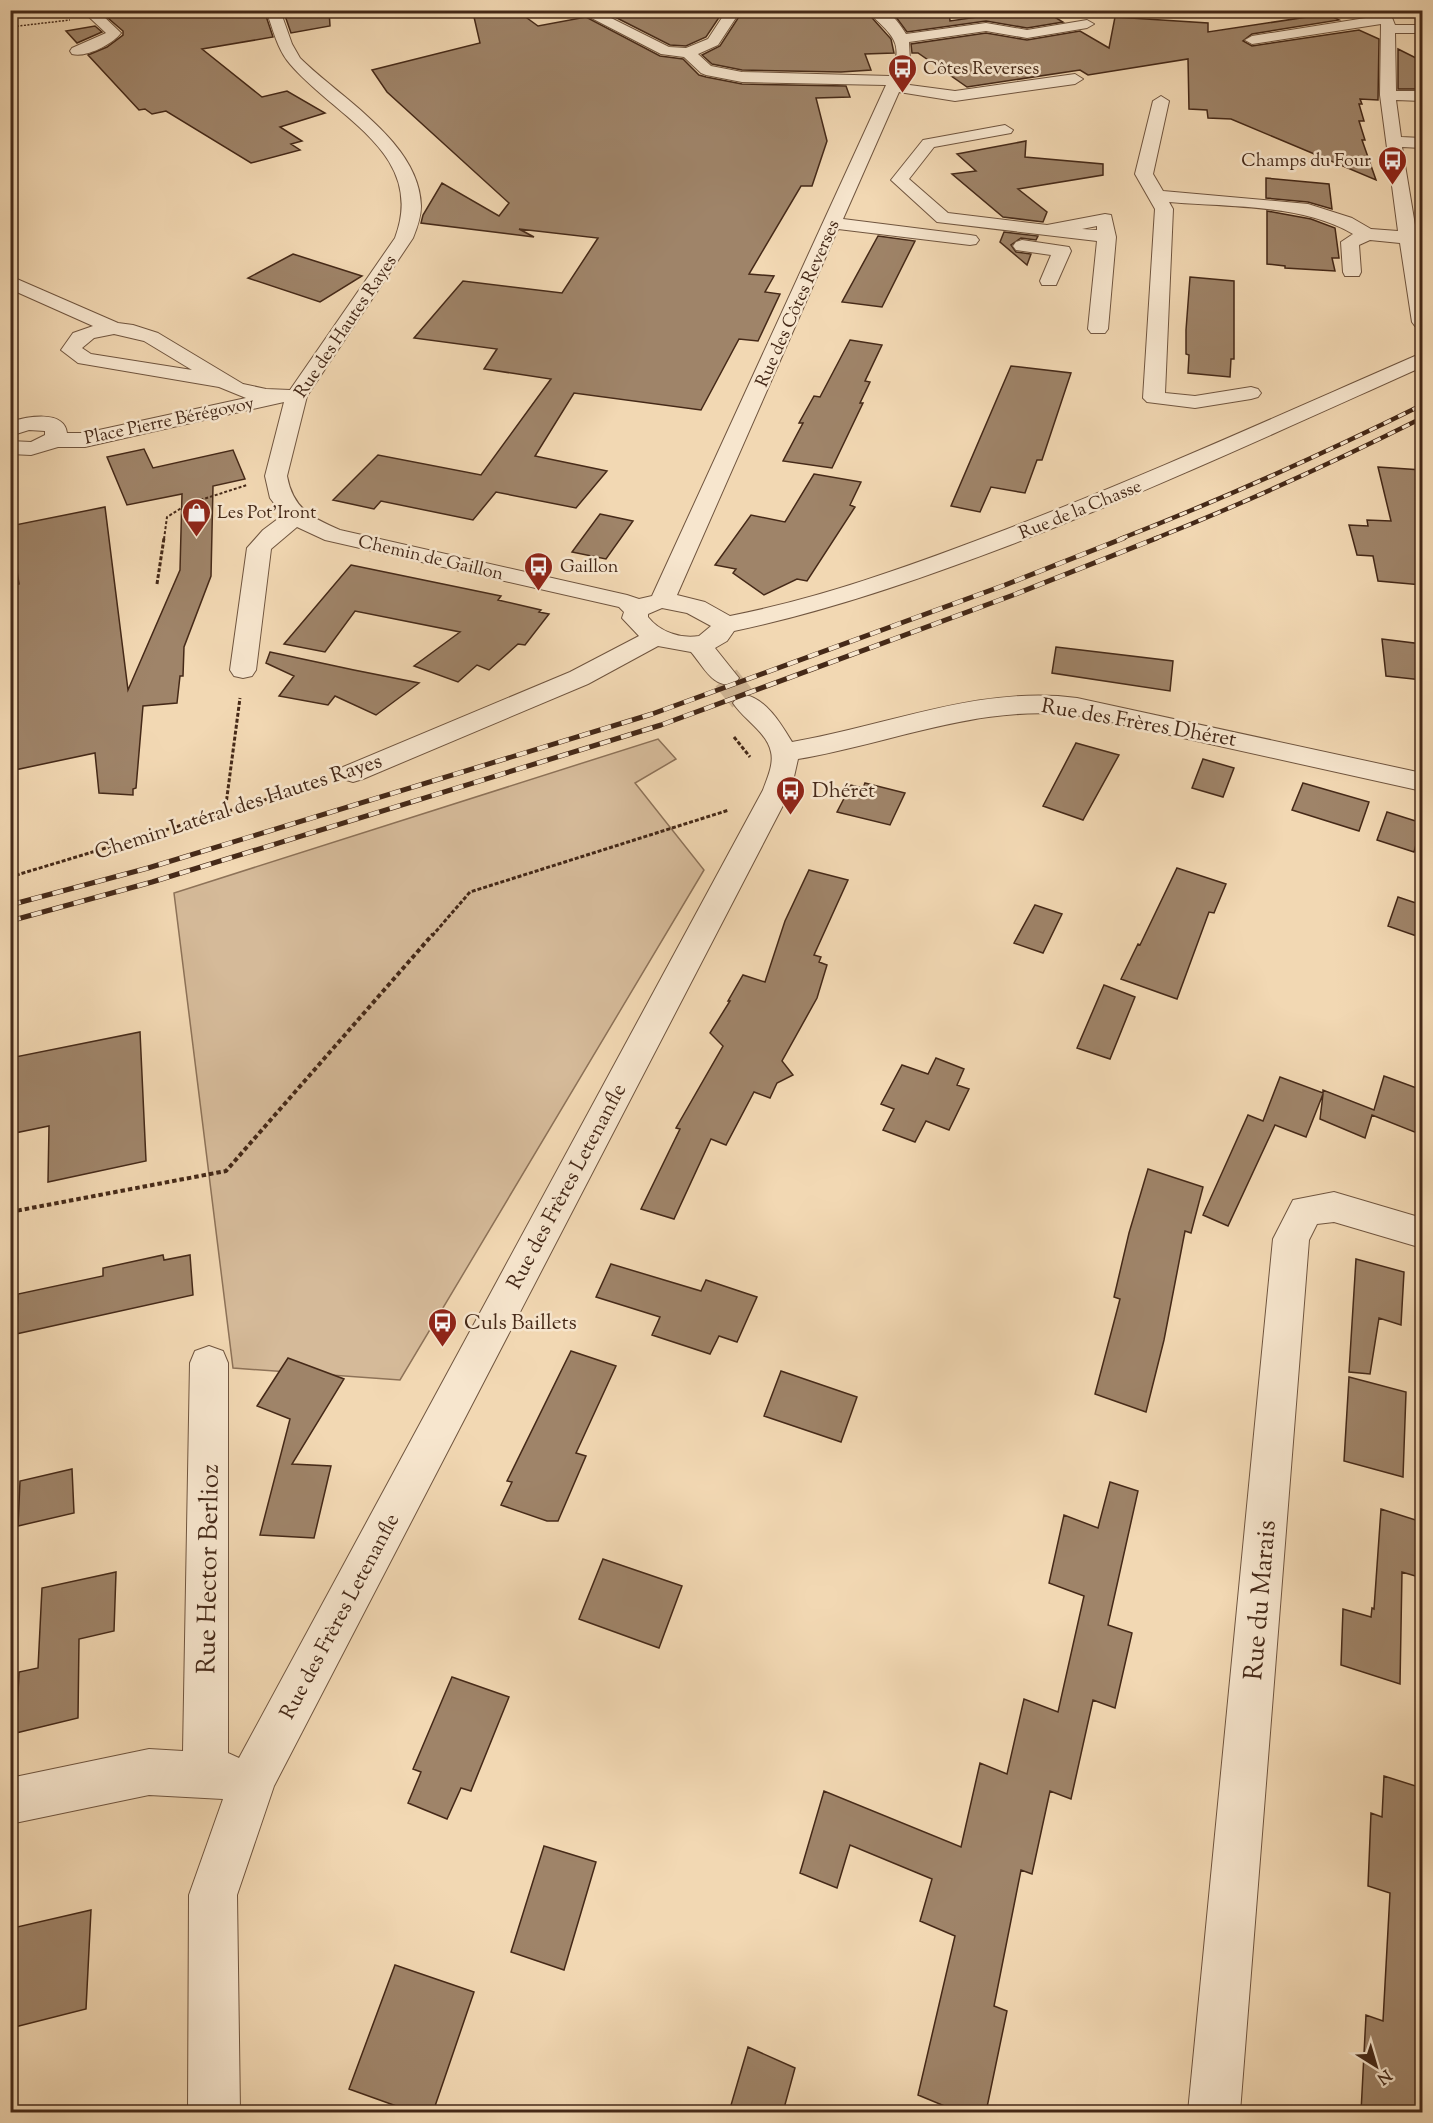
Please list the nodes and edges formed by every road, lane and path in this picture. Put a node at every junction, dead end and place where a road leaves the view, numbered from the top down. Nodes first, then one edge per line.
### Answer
1 (273, 10) edge
2 (583, 10) edge
3 (734, 10) edge
4 (874, 10) edge
5 (113, 12) dead end
6 (96, 17) junction
7 (70, 20) joint
8 (1087, 24) dead end
9 (1387, 25) edge
10 (10, 27) edge
11 (1422, 29) edge
12 (902, 39) junction
13 (1252, 40) dead end
14 (1422, 43) edge
15 (77, 51) dead end
16 (688, 52) junction
17 (1075, 79) dead end
18 (894, 84) junction
19 (1388, 95) junction
20 (1422, 96) edge
21 (1161, 101) dead end
22 (1005, 130) dead end
23 (1393, 142) junction
24 (1422, 143) edge
25 (853, 175) junction
26 (888, 179) junction
27 (1156, 195) junction
28 (832, 223) junction
29 (1367, 234) junction
30 (1410, 238) junction
31 (1352, 272) dead end
32 (10, 282) edge
33 (1050, 282) dead end
34 (1422, 322) edge
35 (110, 326) junction
36 (1098, 329) dead end
37 (1422, 360) edge
38 (225, 382) junction
39 (1251, 393) dead end
40 (291, 396) junction
41 (12, 433) edge
42 (276, 476) junction
43 (296, 517) junction
44 (157, 584) dead end
45 (662, 601) junction
46 (637, 610) junction
47 (725, 625) junction
48 (658, 636) junction
49 (698, 644) junction
50 (243, 670) joint
51 (726, 678) tunnel mouth
52 (746, 703) tunnel mouth
53 (733, 736) dead end
54 (768, 755) junction
55 (353, 773) joint
56 (1422, 782) edge
57 (771, 800) junction
58 (225, 812) junction
59 (10, 877) edge
60 (10, 1212) edge
61 (1422, 1233) edge
62 (209, 1363) dead end
63 (205, 1775) junction
64 (254, 1777) junction
65 (10, 1801) edge
66 (214, 2112) edge
67 (1214, 2112) edge

1 - 40 street, Rue des Hautes Rayes
2 - 16 street
3 - 16 street
4 - 12 street
5 - 6 street
6 - 7 street
6 - 15 street
7 - 10 path
8 - 12 street
9 - 11 street
9 - 13 street
9 - 14 street
9 - 19 street
12 - 18 street, Rue des Côtes Reverses
16 - 18 street
17 - 18 street
18 - 25 street, Rue des Côtes Reverses
19 - 20 street
19 - 23 street
21 - 27 street
22 - 26 street
23 - 24 street
23 - 30 street
25 - 26 street
25 - 28 street, Rue des Côtes Reverses
26 - 36 street
27 - 29 street
27 - 39 street
28 - 33 street
28 - 45 street, Rue des Côtes Reverses
29 - 30 street
29 - 31 street
30 - 34 street
32 - 35 street
35 - 38 street, Place Pierre Bérégovoy
35 - 38 street, Place Pierre Bérégovoy
37 - 47 street, Rue de la Chasse
38 - 40 street, Place Pierre Bérégovoy
40 - 41 street, Place Pierre Bérégovoy
40 - 42 street, Rue des Hautes Rayes
42 - 43 street
42 - 44 path
43 - 46 street, Chemin de Gaillon
43 - 50 street
45 - 46 street
45 - 47 street
46 - 48 street
47 - 49 street
48 - 49 street
48 - 55 street, Chemin Latéral des Hautes Rayes
49 - 51 street
50 - 58 path
52 - 54 street
53 - 54 path
54 - 56 street, Rue des Frères Dhéret
54 - 57 street, Rue des Frères Letenanfle
55 - 58 path, Chemin Latéral des Hautes Rayes
57 - 60 path
57 - 64 street, Rue des Frères Letenanfle
58 - 59 path, Chemin Latéral des Hautes Rayes
61 - 67 street, Rue du Marais
62 - 63 street, Rue Hector Berlioz
63 - 64 street
63 - 65 street
64 - 66 street

